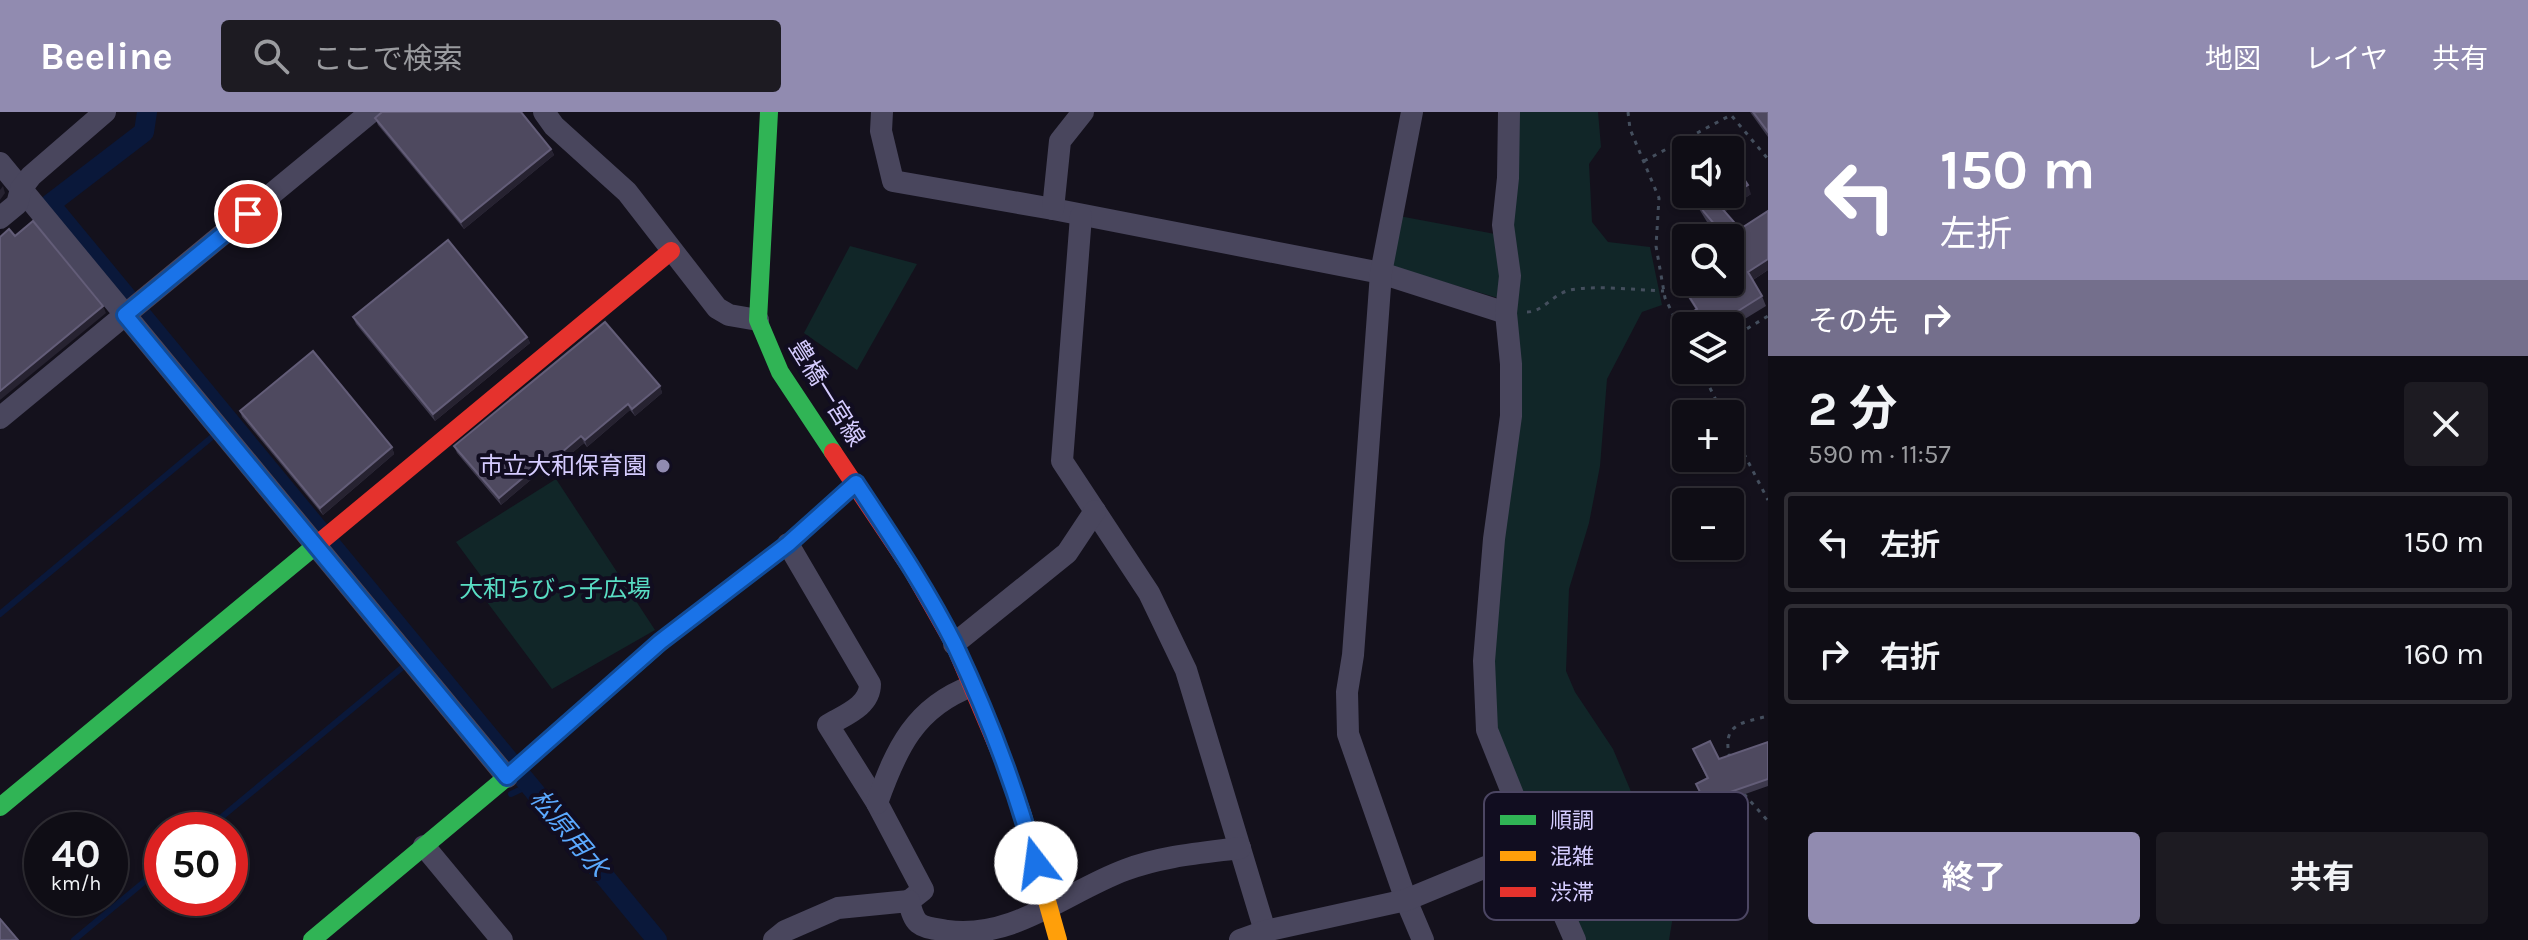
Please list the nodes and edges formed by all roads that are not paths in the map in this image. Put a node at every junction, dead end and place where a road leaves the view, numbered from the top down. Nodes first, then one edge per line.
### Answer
1 (105, 112) edge
2 (371, 112) edge
3 (544, 112) edge
4 (769, 112) edge
5 (882, 112) edge
6 (1083, 112) edge
7 (1412, 112) edge
8 (1509, 112) edge
9 (0, 163) edge
10 (21, 189) junction
11 (1053, 209) junction
12 (1081, 216) junction
13 (0, 218) edge
14 (671, 251) junction
15 (1381, 273) junction
16 (1506, 313) junction
17 (125, 315) junction
18 (758, 320) junction
19 (0, 418) edge
20 (856, 483) junction
21 (1095, 511) junction
22 (788, 544) junction
23 (314, 545) junction
24 (954, 644) junction
25 (972, 686) junction
26 (507, 777) junction
27 (1512, 792) edge
28 (877, 803) junction
29 (0, 807) edge
30 (424, 846) junction
31 (1240, 848) junction
32 (1484, 868) edge
33 (1406, 900) junction
34 (909, 901) junction
35 (1048, 910) junction
36 (1566, 920) edge
37 (1265, 931) junction
38 (312, 940) edge
39 (502, 940) edge
40 (774, 940) edge
41 (1058, 940) edge
42 (1240, 940) edge
43 (1423, 940) edge
44 (1575, 940) edge

1 - 10 street
2 - 17 street
3 - 14 street
4 - 18 street, 豊橋一宮線
5 - 11 street
6 - 11 street
7 - 15 street
8 - 16 street
9 - 10 street
10 - 13 street
10 - 17 street
11 - 12 street
12 - 15 street
12 - 21 street
14 - 18 street
14 - 23 street
15 - 16 street
15 - 33 street
16 - 27 street
17 - 19 street
17 - 23 street
18 - 20 street, 豊橋一宮線
20 - 22 street
20 - 24 street, 豊橋一宮線
21 - 24 street
21 - 31 street
22 - 26 street
22 - 28 street
23 - 26 street
23 - 29 street
24 - 25 street, 豊橋一宮線
25 - 28 street
25 - 35 street, 豊橋一宮線
26 - 30 street
28 - 34 street
30 - 38 street
30 - 39 street
31 - 35 street
31 - 37 street
32 - 33 street
33 - 37 street
33 - 43 street
34 - 35 street
34 - 40 street
35 - 41 street, 豊橋一宮線
36 - 44 street
37 - 42 street

